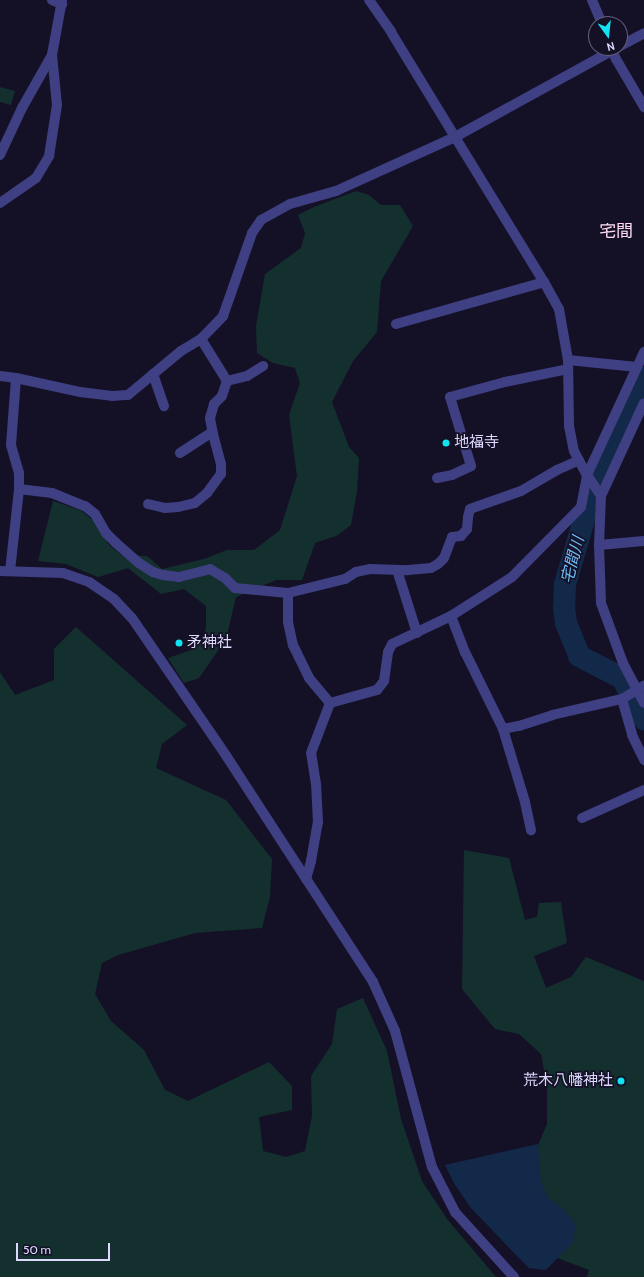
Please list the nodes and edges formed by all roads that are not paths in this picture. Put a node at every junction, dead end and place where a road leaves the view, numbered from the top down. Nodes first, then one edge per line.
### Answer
1 (369, 0) edge
2 (592, 0) edge
3 (59, 1) edge
4 (599, 16) edge
5 (644, 33) edge
6 (628, 41) edge
7 (52, 55) junction
8 (601, 56) edge
9 (619, 56) edge
10 (644, 107) edge
11 (456, 137) junction
12 (0, 155) edge
13 (0, 203) edge
14 (544, 282) junction
15 (396, 324) dead end
16 (201, 339) junction
17 (644, 352) edge
18 (568, 365) junction
19 (263, 366) dead end
20 (637, 367) junction
21 (153, 374) junction
22 (0, 376) edge
23 (16, 378) junction
24 (227, 381) junction
25 (644, 403) edge
26 (164, 406) dead end
27 (212, 432) junction
28 (180, 453) dead end
29 (579, 460) junction
30 (587, 475) junction
31 (437, 478) dead end
32 (19, 489) junction
33 (601, 496) junction
34 (148, 504) dead end
35 (644, 541) edge
36 (599, 545) junction
37 (396, 570) junction
38 (5, 572) edge
39 (288, 593) junction
40 (451, 616) junction
41 (416, 634) junction
42 (639, 689) edge
43 (624, 698) junction
44 (330, 703) junction
45 (644, 703) edge
46 (503, 729) junction
47 (644, 760) edge
48 (644, 790) edge
49 (582, 818) dead end
50 (531, 830) dead end
51 (306, 879) junction
52 (514, 1277) edge

1 - 11 street
2 - 4 street
3 - 7 street
5 - 6 street
7 - 12 street
7 - 13 street
8 - 11 street
9 - 10 street
11 - 14 street
11 - 16 street
14 - 15 street
14 - 18 street
16 - 21 street
16 - 24 street
17 - 20 street
18 - 20 street
18 - 29 street
18 - 31 street
19 - 24 street
20 - 30 street
21 - 23 street
21 - 26 street
22 - 23 street
23 - 32 street
24 - 27 street
25 - 33 street
27 - 28 street
27 - 34 street
29 - 30 street
29 - 37 street
30 - 33 street
30 - 40 street
32 - 38 street
32 - 39 street
33 - 36 street
35 - 36 street
36 - 42 street
37 - 39 street
37 - 41 street
38 - 51 street
39 - 44 street
40 - 41 street
40 - 46 street
41 - 44 street
42 - 43 street
42 - 45 street
43 - 46 street
43 - 47 street
44 - 51 street
46 - 50 street
48 - 49 street
51 - 52 street

